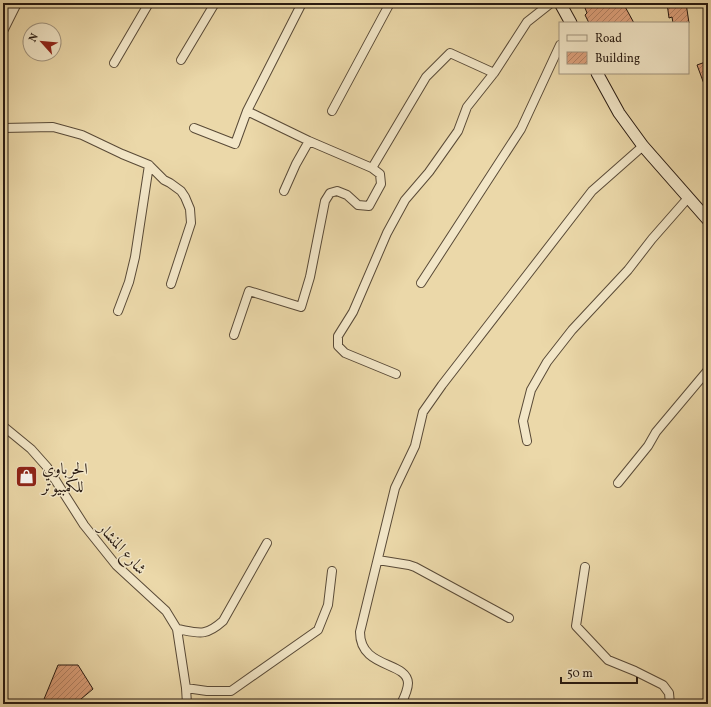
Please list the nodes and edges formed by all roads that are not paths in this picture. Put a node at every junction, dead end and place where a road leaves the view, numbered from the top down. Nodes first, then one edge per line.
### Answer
1 (5, 3) edge
2 (16, 3) edge
3 (149, 3) edge
4 (215, 3) edge
5 (302, 3) edge
6 (390, 3) edge
7 (550, 3) edge
8 (560, 3) edge
9 (3, 7) edge
10 (570, 22) edge
11 (3, 29) edge
12 (559, 47) edge
13 (181, 60) dead end
14 (114, 63) dead end
15 (494, 73) junction
16 (598, 74) edge
17 (247, 111) junction
18 (332, 111) dead end
19 (3, 128) edge
20 (194, 128) dead end
21 (309, 141) junction
22 (643, 146) junction
23 (149, 165) junction
24 (372, 168) junction
25 (284, 191) dead end
26 (688, 198) junction
27 (708, 220) edge
28 (421, 283) dead end
29 (171, 284) dead end
30 (118, 310) dead end
31 (234, 335) dead end
32 (708, 370) edge
33 (396, 374) dead end
34 (3, 426) edge
35 (527, 440) dead end
36 (618, 483) dead end
37 (267, 543) dead end
38 (378, 560) junction
39 (585, 567) dead end
40 (332, 571) dead end
41 (509, 618) dead end
42 (177, 629) junction
43 (186, 688) junction
44 (187, 704) edge
45 (401, 704) edge
46 (670, 704) edge

1 - 9 street
2 - 11 street
3 - 14 street
4 - 13 street
5 - 17 street
6 - 18 street
7 - 15 street
8 - 10 main road
12 - 28 street
15 - 24 street
15 - 33 street
16 - 22 main road
17 - 20 street
17 - 21 street
19 - 23 street
21 - 24 street
21 - 25 street
22 - 26 main road
22 - 38 street
23 - 29 street
23 - 30 street
24 - 31 street
26 - 27 main road
26 - 35 street
32 - 36 street
34 - 42 street, شارع المنشار
37 - 42 street
38 - 41 street
38 - 45 street
39 - 46 street
40 - 43 street
42 - 43 street, شارع المنشار
43 - 44 street, شارع المنشار

